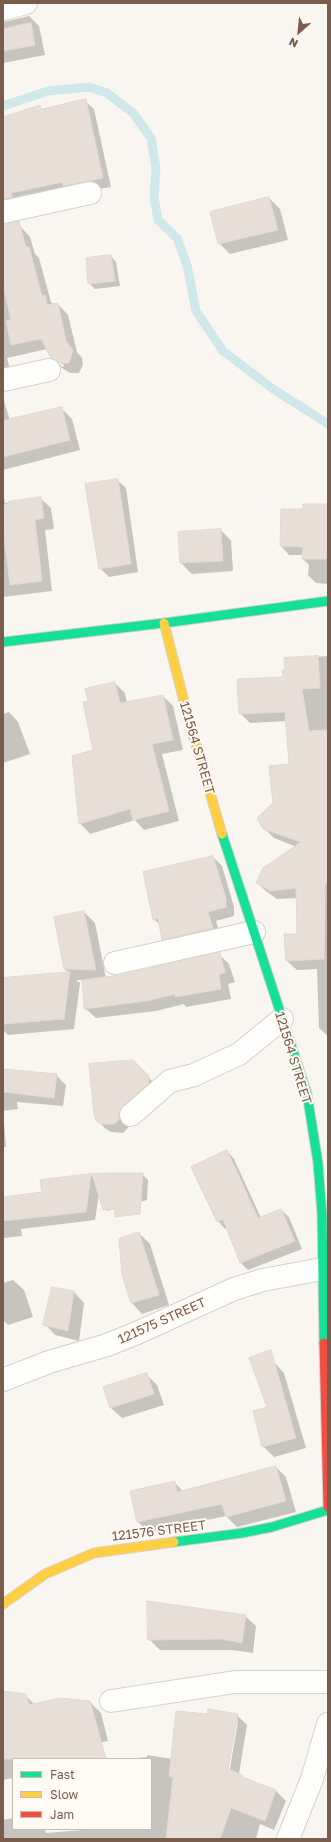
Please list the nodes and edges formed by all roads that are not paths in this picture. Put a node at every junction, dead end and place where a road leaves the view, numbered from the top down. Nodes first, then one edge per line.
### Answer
1 (26, 3) edge
2 (3, 9) edge
3 (90, 193) dead end
4 (3, 212) edge
5 (49, 370) dead end
6 (3, 380) edge
7 (328, 601) edge
8 (164, 623) junction
9 (3, 642) edge
10 (254, 932) junction
11 (115, 963) dead end
12 (282, 1019) junction
13 (131, 1115) dead end
14 (322, 1269) junction
15 (3, 1380) edge
16 (328, 1507) edge
17 (328, 1510) edge
18 (3, 1604) edge
19 (328, 1682) edge
20 (111, 1701) dead end
21 (328, 1724) edge
22 (288, 1839) edge

1 - 2 street
3 - 4 street
5 - 6 street
7 - 8 street
8 - 9 street
8 - 10 street, 121564 STREET
10 - 11 street
10 - 12 street, 121564 STREET
12 - 13 street
12 - 14 street, 121564 STREET
14 - 15 street, 121575 STREET
14 - 16 street, 121564 STREET
17 - 18 street, 121576 STREET
19 - 20 street
21 - 22 street

